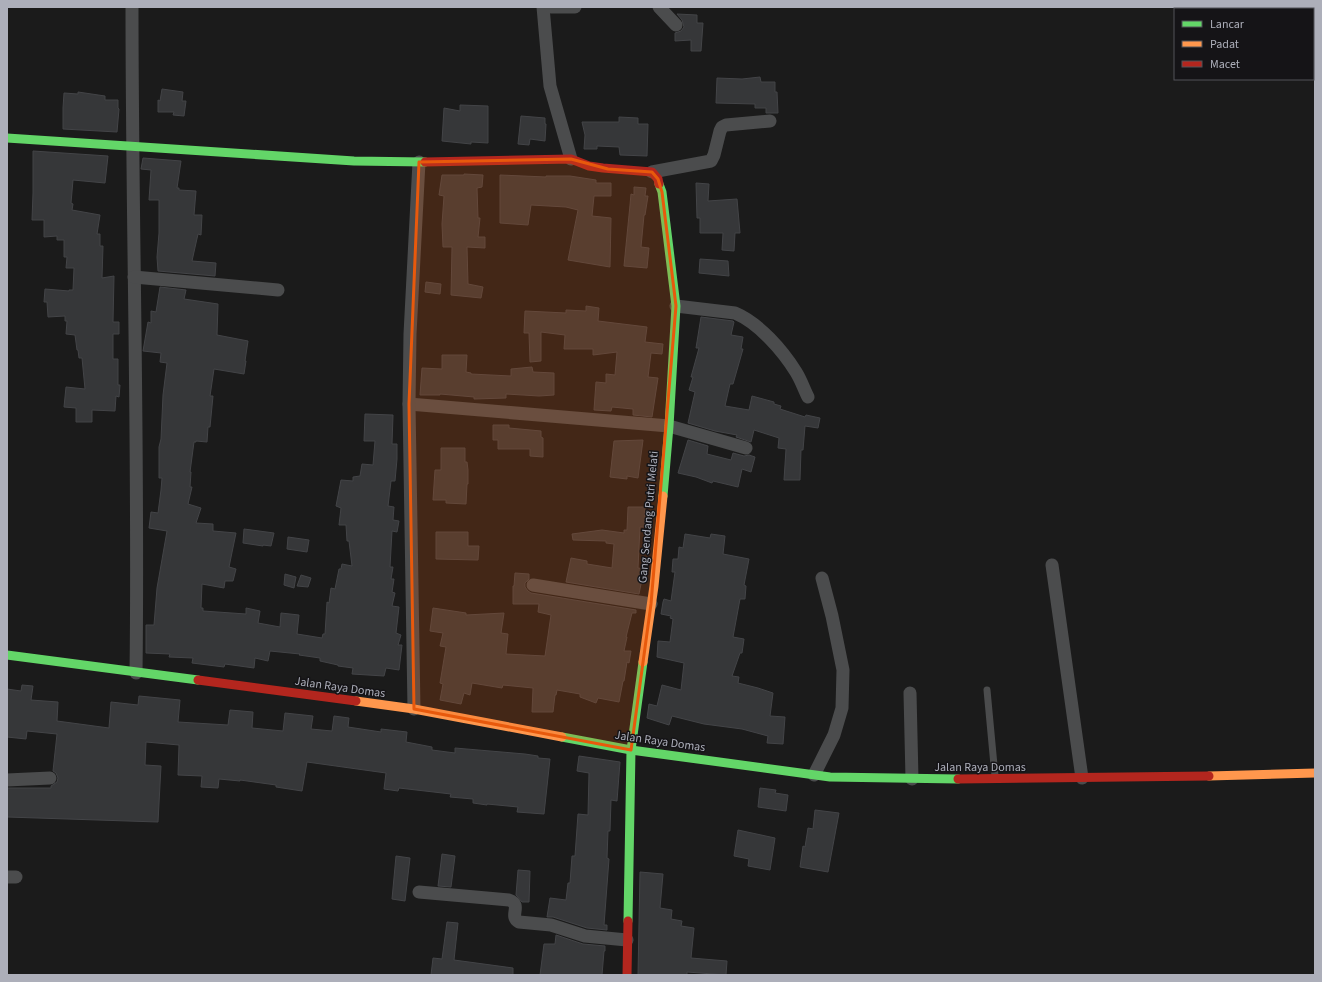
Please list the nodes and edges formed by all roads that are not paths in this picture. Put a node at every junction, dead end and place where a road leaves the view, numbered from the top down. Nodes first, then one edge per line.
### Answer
1 (132, 7) edge
2 (543, 7) edge
3 (551, 7) edge
4 (575, 7) edge
5 (659, 7) edge
6 (676, 25) dead end
7 (770, 121) dead end
8 (7, 138) edge
9 (132, 146) junction
10 (571, 159) junction
11 (419, 162) junction
12 (652, 172) junction
13 (134, 277) junction
14 (278, 290) dead end
15 (676, 306) junction
16 (808, 397) dead end
17 (409, 404) junction
18 (668, 426) junction
19 (746, 448) dead end
20 (1052, 565) dead end
21 (822, 578) dead end
22 (533, 585) dead end
23 (651, 604) junction
24 (7, 655) edge
25 (136, 673) junction
26 (987, 690) dead end
27 (910, 693) dead end
28 (414, 709) junction
29 (631, 750) junction
30 (1315, 773) edge
31 (814, 775) junction
32 (50, 778) dead end
33 (1082, 778) junction
34 (912, 779) junction
35 (995, 779) junction
36 (7, 780) edge
37 (419, 892) dead end
38 (628, 940) junction
39 (627, 975) edge

1 - 9 street
2 - 10 street
3 - 4 street
5 - 6 street
7 - 12 street
8 - 9 main road
9 - 11 main road
9 - 13 street
10 - 11 main road
10 - 12 main road
11 - 17 street
12 - 15 main road, Gang Sendang Putri Melati
13 - 14 street
13 - 25 street
15 - 16 street
15 - 18 main road, Gang Sendang Putri Melati
17 - 18 street
17 - 28 street
18 - 19 street
18 - 23 main road, Gang Sendang Putri Melati
20 - 33 street
21 - 31 street
22 - 23 street
23 - 29 main road, Gang Sendang Putri Melati
24 - 25 main road, Jalan Raya Domas
25 - 28 main road, Jalan Raya Domas
26 - 35 lane
27 - 34 street
28 - 29 main road, Jalan Raya Domas
29 - 31 main road, Jalan Raya Domas
29 - 38 main road, Gang Sendang Putri Melati
30 - 33 main road, Jalan Raya Domas
31 - 34 main road, Jalan Raya Domas
32 - 36 street
33 - 35 main road, Jalan Raya Domas
34 - 35 main road, Jalan Raya Domas
37 - 38 street
38 - 39 main road, Gang Sendang Putri Melati

